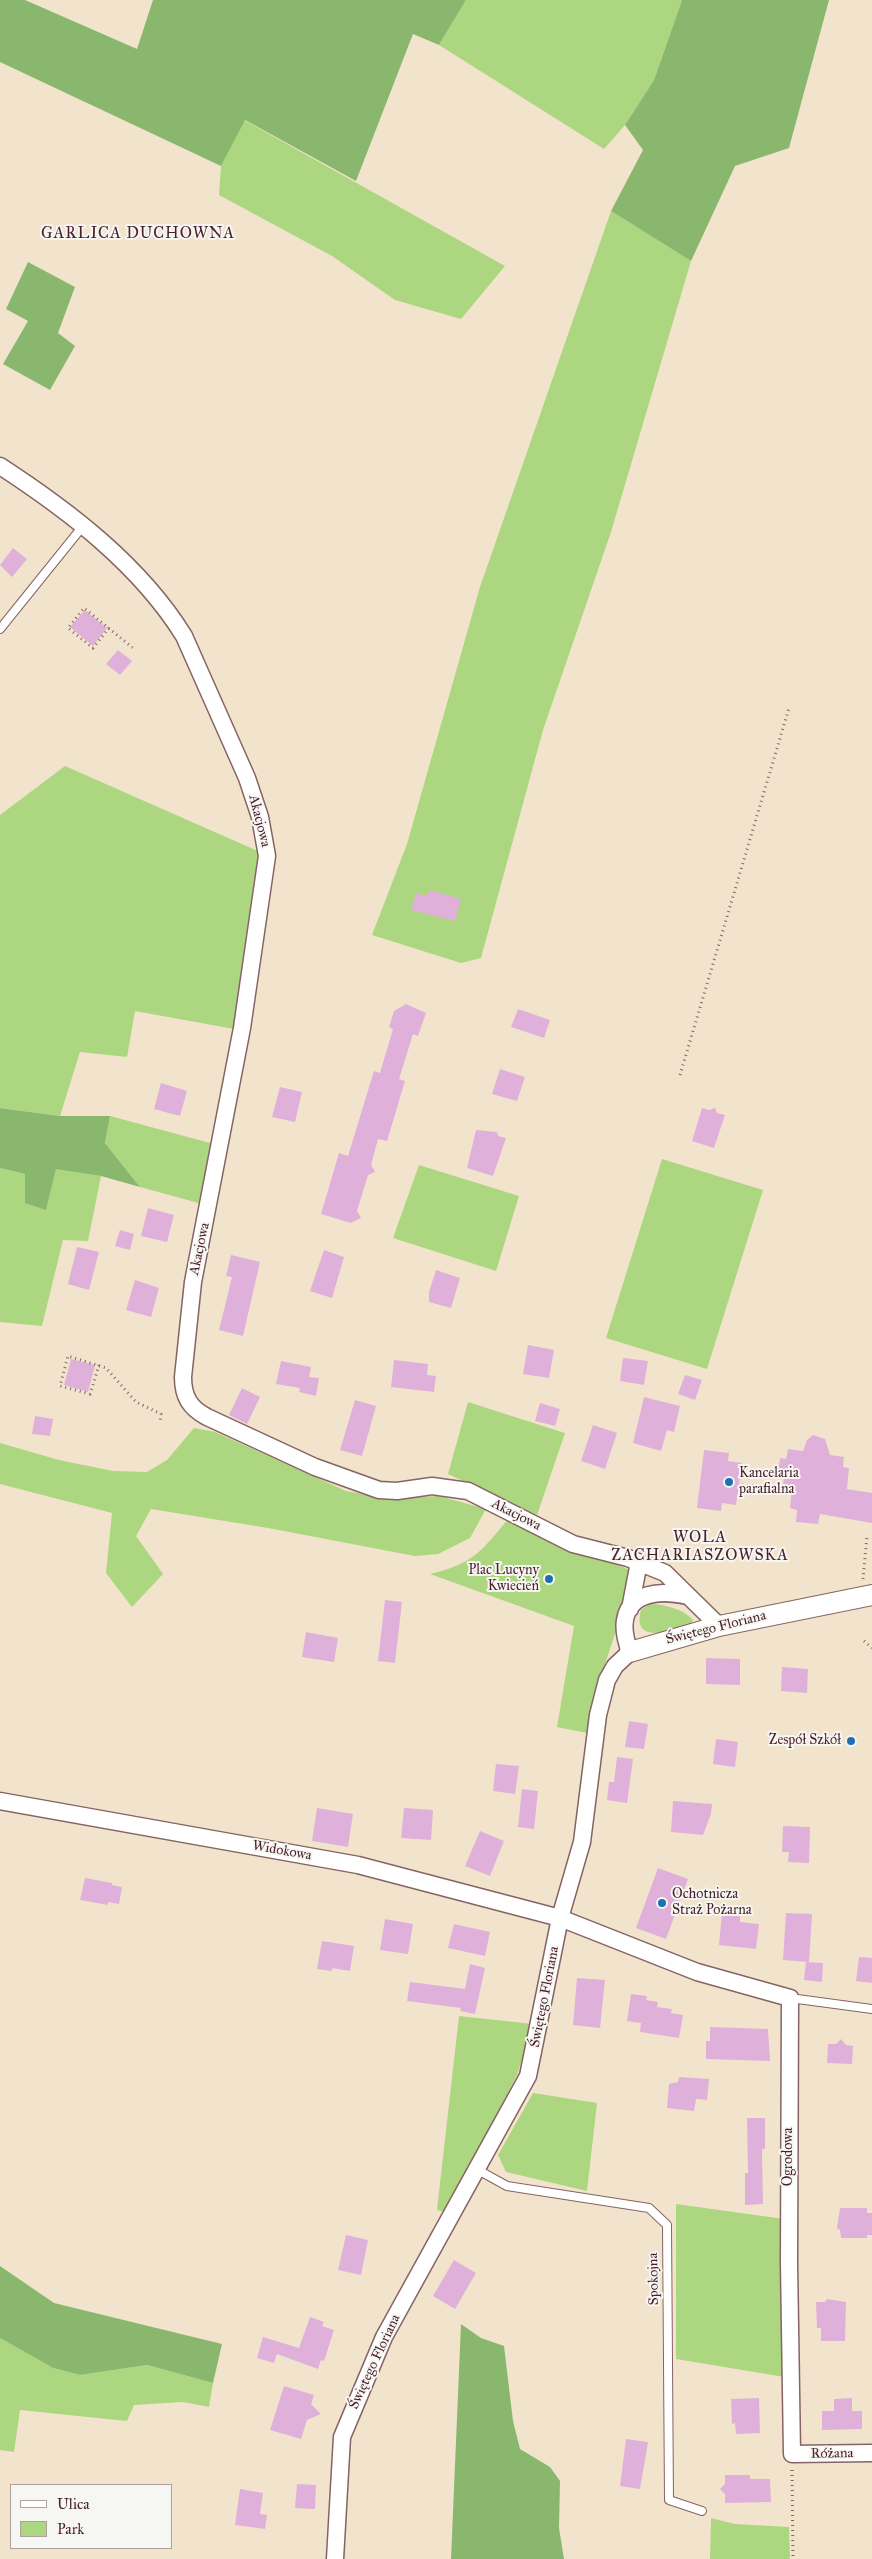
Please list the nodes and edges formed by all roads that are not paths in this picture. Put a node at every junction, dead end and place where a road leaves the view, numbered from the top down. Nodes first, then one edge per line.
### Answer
1 (0, 466) edge
2 (83, 526) junction
3 (0, 629) edge
4 (639, 1562) junction
5 (872, 1595) edge
6 (688, 1596) junction
7 (629, 1610) junction
8 (720, 1626) junction
9 (630, 1652) junction
10 (0, 1801) edge
11 (560, 1918) junction
12 (790, 1998) junction
13 (872, 2009) edge
14 (478, 2170) junction
15 (872, 2453) edge
16 (792, 2454) joint
17 (702, 2511) dead end
18 (335, 2559) edge

1 - 2 street, Akacjowa
2 - 3 lane
2 - 4 street, Akacjowa
4 - 6 street, Akacjowa
4 - 7 street
5 - 8 street, Świętego Floriana
6 - 7 street
6 - 8 street, Akacjowa
7 - 9 street
8 - 9 street, Świętego Floriana
9 - 11 street, Świętego Floriana
10 - 11 street, Widokowa
11 - 12 street
11 - 14 street, Świętego Floriana
12 - 13 lane
12 - 16 street, Ogrodowa
14 - 17 lane, Spokojna
14 - 18 street, Świętego Floriana
15 - 16 street, Różana

